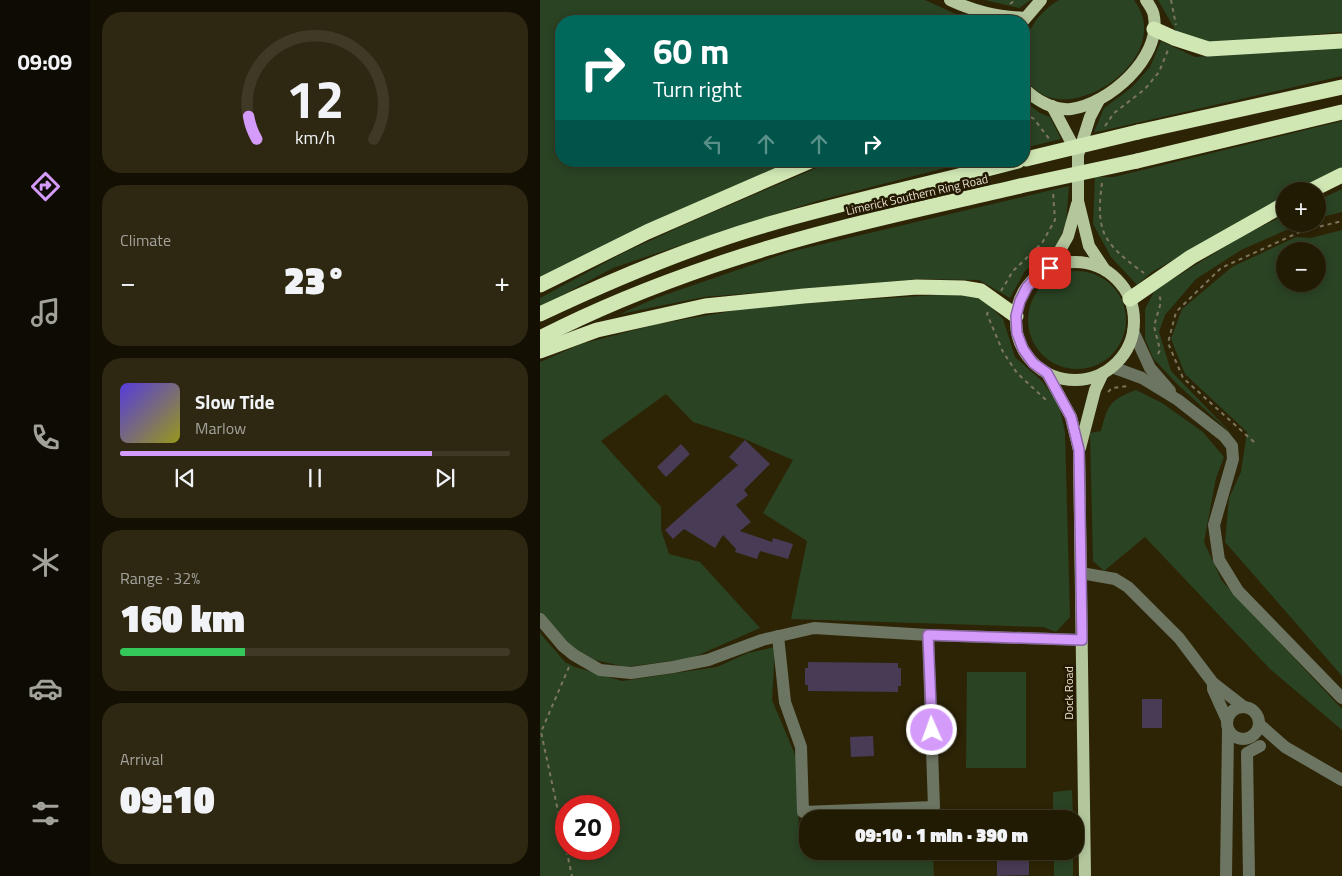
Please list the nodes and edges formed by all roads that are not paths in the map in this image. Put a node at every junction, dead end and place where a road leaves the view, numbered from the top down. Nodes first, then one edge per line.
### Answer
1 (950, 0) edge
2 (1041, 0) edge
3 (1146, 0) edge
4 (971, 10) junction
5 (978, 15) edge
6 (991, 15) edge
7 (1028, 15) edge
8 (1154, 29) junction
9 (1342, 41) edge
10 (1342, 87) edge
11 (1030, 95) edge
12 (1099, 100) junction
13 (1052, 106) junction
14 (1342, 112) edge
15 (1078, 155) junction
16 (1030, 158) edge
17 (796, 167) edge
18 (996, 167) edge
19 (1342, 175) edge
20 (1326, 183) edge
21 (1078, 201) junction
22 (1276, 209) edge
23 (1050, 268) junction
24 (1105, 270) junction
25 (540, 286) edge
26 (1130, 299) junction
27 (540, 314) edge
28 (1016, 316) junction
29 (1133, 331) junction
30 (540, 338) edge
31 (540, 351) edge
32 (1108, 370) junction
33 (1047, 373) junction
34 (1178, 400) junction
35 (1079, 450) junction
36 (1081, 573) junction
37 (540, 619) edge
38 (928, 635) junction
39 (778, 636) junction
40 (1082, 640) junction
41 (1213, 683) junction
42 (1342, 698) edge
43 (1244, 706) junction
44 (1259, 724) junction
45 (1227, 726) junction
46 (1248, 739) junction
47 (1260, 746) junction
48 (1285, 748) junction
49 (1247, 753) junction
50 (1342, 780) edge
51 (1085, 876) edge
52 (1226, 876) edge
53 (1249, 876) edge

1 - 4 main road
2 - 7 main road
3 - 8 main road
4 - 5 main road
4 - 6 main road
8 - 9 highway
8 - 12 main road
10 - 16 highway, Limerick Southern Ring Road, bridge
11 - 13 main road
12 - 13 main road
12 - 15 main road
13 - 15 main road
14 - 30 highway, Limerick Southern Ring Road, bridge
15 - 21 main road
17 - 25 highway
18 - 27 highway, Limerick Southern Ring Road
19 - 20 highway
21 - 23 main road
21 - 24 main road
22 - 26 highway
23 - 24 main road
23 - 28 main road
24 - 26 main road
26 - 29 main road
28 - 31 highway
28 - 33 main road
29 - 32 main road
29 - 34 street
32 - 33 main road
32 - 34 street
32 - 35 main road, Dock Road
33 - 35 main road, Dock Road
34 - 42 street
35 - 36 main road, Dock Road
36 - 40 main road, Dock Road
36 - 41 street
37 - 39 street
38 - 39 street
38 - 39 street
38 - 40 street
40 - 51 main road, Dock Road
41 - 43 street
41 - 45 street
43 - 44 street
43 - 45 street
44 - 46 street
44 - 48 street
45 - 46 street
45 - 52 street
46 - 47 street
46 - 49 street
47 - 48 street
47 - 49 street
48 - 50 street
49 - 53 street

